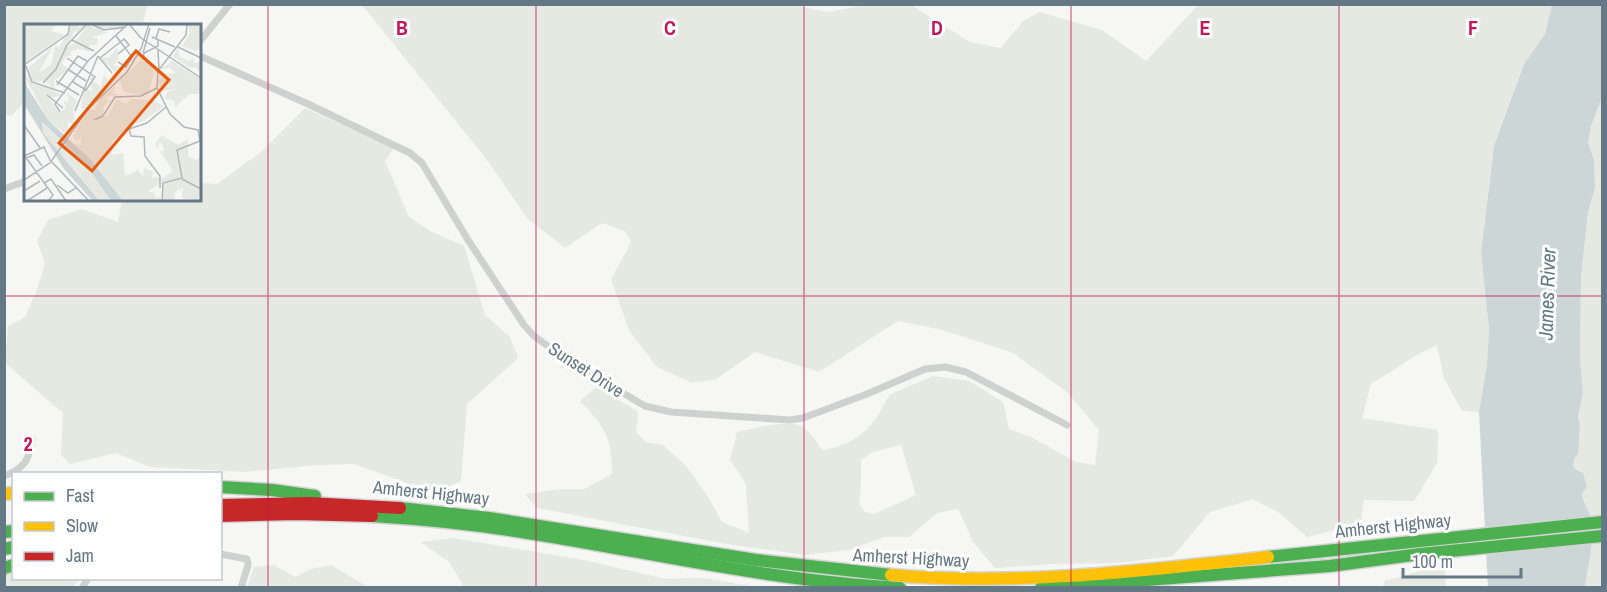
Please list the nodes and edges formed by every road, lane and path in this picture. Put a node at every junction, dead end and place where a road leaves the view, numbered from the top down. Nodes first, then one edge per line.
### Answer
1 (230, 4) edge
2 (201, 40) edge
3 (201, 57) edge
4 (24, 183) edge
5 (4, 189) edge
6 (1067, 425) dead end
7 (32, 438) dead end
8 (15, 472) edge
9 (222, 487) edge
10 (378, 504) junction
11 (222, 505) edge
12 (222, 518) edge
13 (1602, 522) edge
14 (1602, 536) edge
15 (1420, 548) junction
16 (223, 555) edge
17 (241, 588) edge
18 (900, 588) edge
19 (1041, 588) edge

1 - 2 street
3 - 6 street, Sunset Drive
4 - 5 street
7 - 8 street
9 - 10 highway
10 - 11 highway, Amherst Highway
10 - 15 highway, Amherst Highway
12 - 18 highway, Amherst Highway
13 - 15 highway, Amherst Highway
14 - 15 highway, Amherst Highway
15 - 19 highway, Amherst Highway
16 - 17 street

